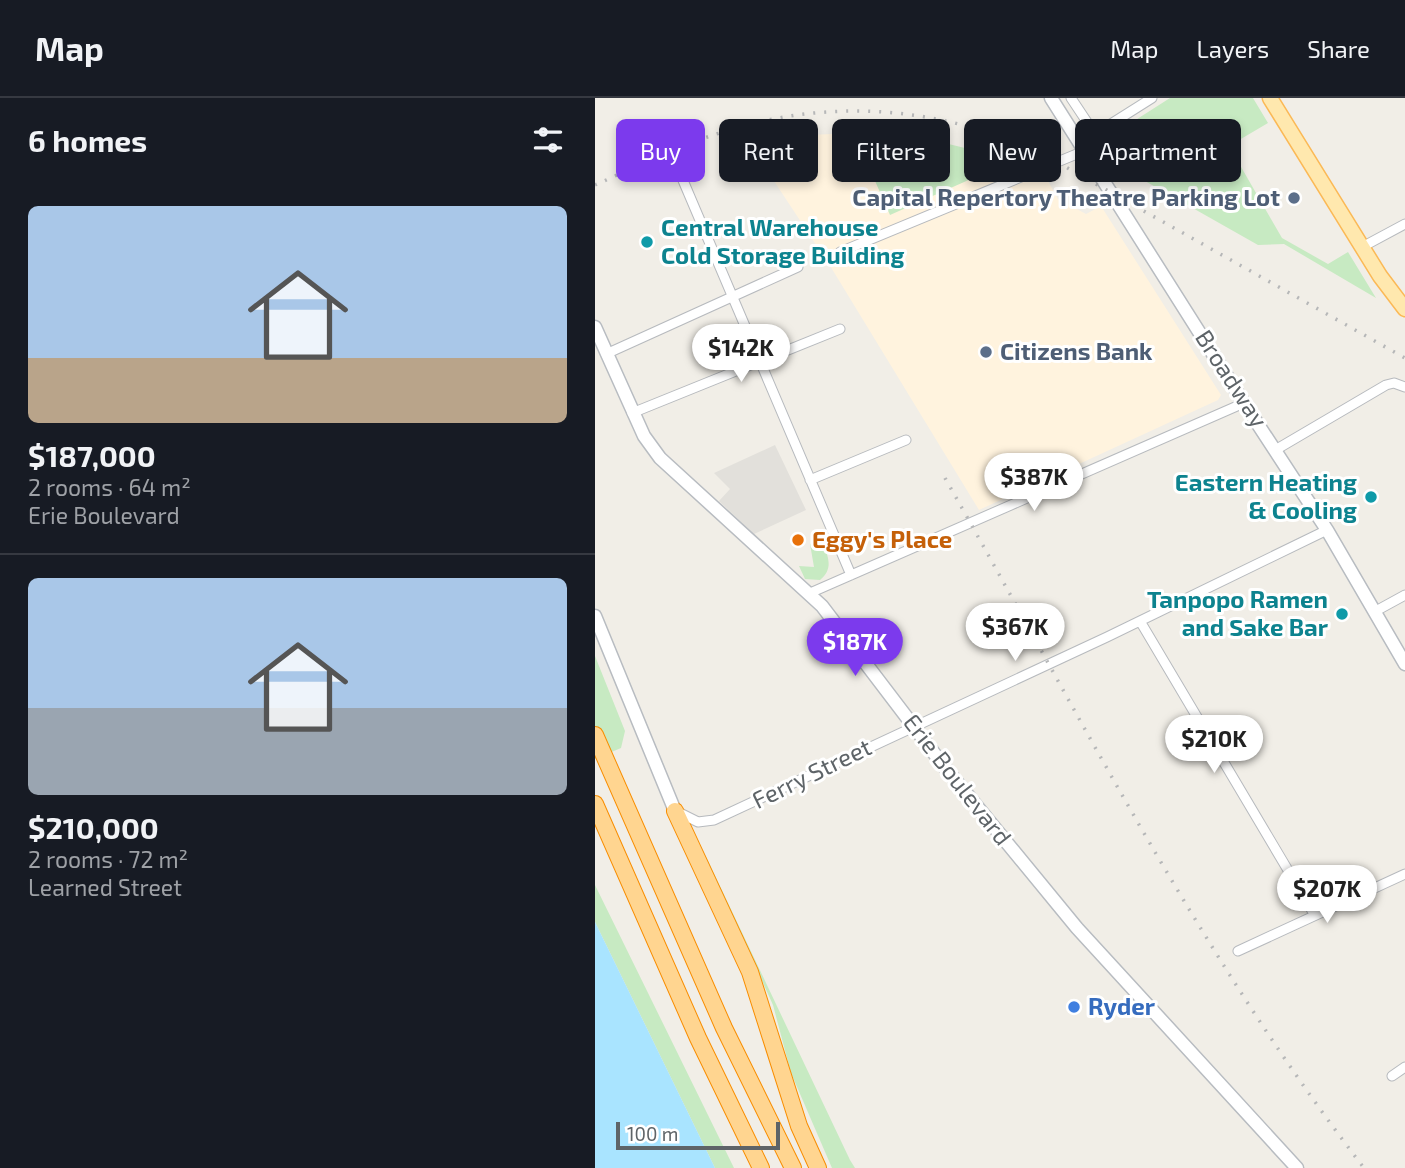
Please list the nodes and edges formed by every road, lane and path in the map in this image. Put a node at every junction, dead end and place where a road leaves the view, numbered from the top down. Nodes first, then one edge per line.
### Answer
1 (1051, 98) edge
2 (1071, 98) edge
3 (1152, 98) edge
4 (1270, 98) edge
5 (1075, 137) edge
6 (1075, 155) edge
7 (684, 182) edge
8 (1104, 182) edge
9 (1405, 224) edge
10 (1364, 246) junction
11 (840, 251) dead end
12 (798, 267) dead end
13 (733, 296) junction
14 (1405, 310) edge
15 (595, 327) edge
16 (840, 329) dead end
17 (601, 356) edge
18 (759, 361) junction
19 (1405, 387) edge
20 (1244, 403) junction
21 (632, 413) junction
22 (906, 440) dead end
23 (1277, 449) junction
24 (810, 480) junction
25 (1327, 530) junction
26 (851, 575) junction
27 (810, 593) junction
28 (1405, 595) edge
29 (1374, 612) junction
30 (595, 616) edge
31 (1140, 621) junction
32 (1405, 664) edge
33 (914, 725) junction
34 (595, 735) edge
35 (595, 804) edge
36 (675, 811) junction
37 (1405, 874) edge
38 (1314, 914) junction
39 (1238, 951) dead end
40 (1405, 1067) edge
41 (1392, 1076) dead end
42 (761, 1168) edge
43 (793, 1168) edge
44 (818, 1168) edge
45 (1297, 1168) edge

1 - 5 street, Broadway
2 - 3 street
4 - 10 main road
6 - 11 street
7 - 13 street
8 - 20 street, Broadway
9 - 10 street
10 - 14 main road
12 - 13 street
13 - 17 street
13 - 18 street
15 - 17 street, Erie Boulevard
16 - 18 street
17 - 21 street, Erie Boulevard
18 - 21 street
18 - 24 street
19 - 23 street
20 - 23 street, Broadway
20 - 26 street
21 - 27 street, Erie Boulevard
22 - 24 street
23 - 25 street, Broadway
24 - 26 street
25 - 29 street, Broadway
25 - 31 street, Ferry Street
26 - 27 street
27 - 33 street, Erie Boulevard
28 - 29 street
29 - 32 street, Broadway
30 - 36 street
31 - 33 street, Ferry Street
31 - 38 street
33 - 36 street, Ferry Street
33 - 45 street, Erie Boulevard
34 - 43 highway
35 - 42 highway
36 - 44 highway
37 - 38 street
38 - 39 street
40 - 41 street

